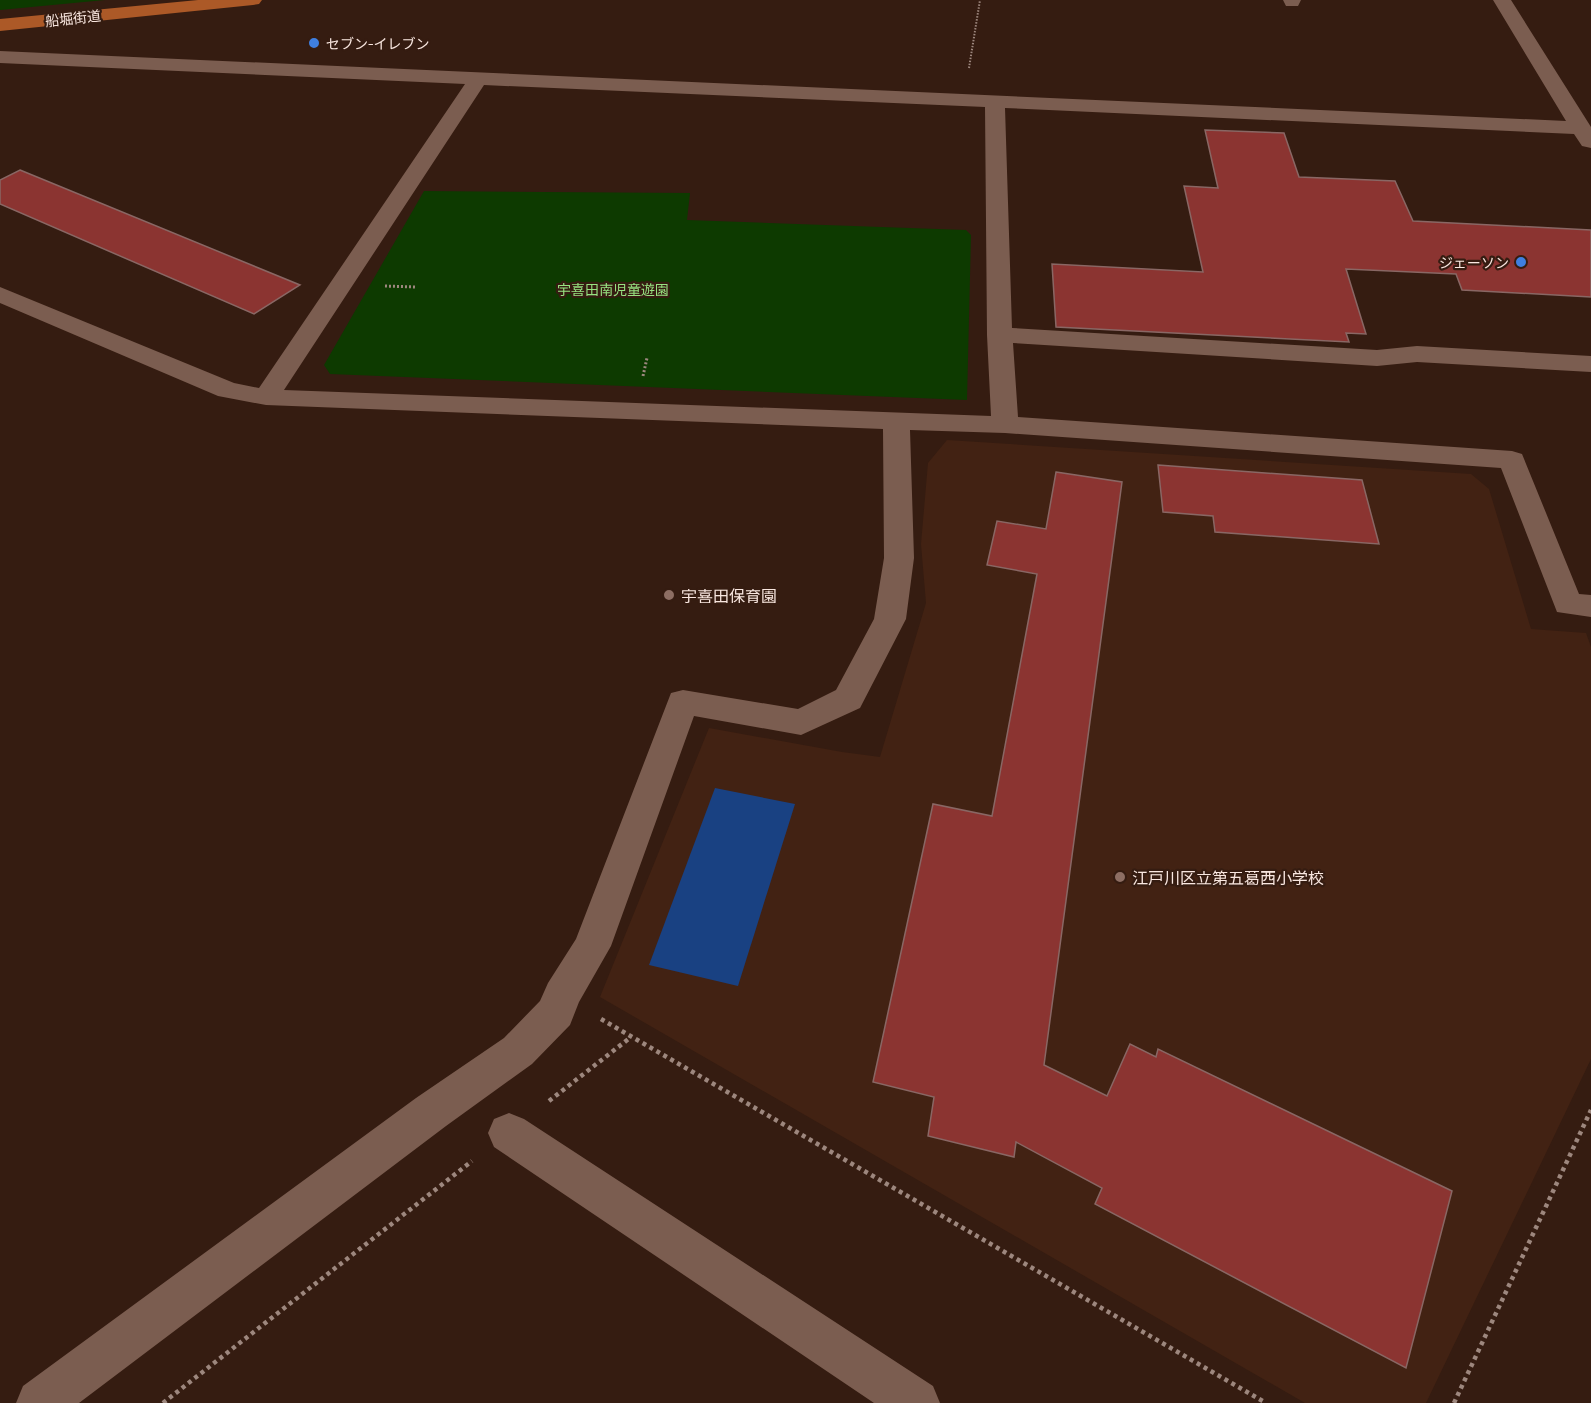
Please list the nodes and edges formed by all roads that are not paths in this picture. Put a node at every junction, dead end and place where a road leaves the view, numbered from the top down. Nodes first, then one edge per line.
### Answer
1 (253, 0) edge
2 (1502, 0) edge
3 (0, 25) edge
4 (0, 57) edge
5 (479, 78) junction
6 (995, 100) junction
7 (1586, 137) edge
8 (0, 294) edge
9 (1000, 335) junction
10 (1591, 364) edge
11 (266, 397) junction
12 (897, 422) junction
13 (1005, 425) junction
14 (1591, 606) edge
15 (508, 1133) road end
16 (40, 1403) edge
17 (916, 1403) edge

1 - 3 main road, 船堀街道
2 - 7 street
4 - 5 street
5 - 6 street
5 - 11 street
6 - 7 street
6 - 9 street
8 - 11 street
9 - 10 street
9 - 13 street
11 - 12 street
12 - 13 street
12 - 16 street
13 - 14 street
15 - 17 street

